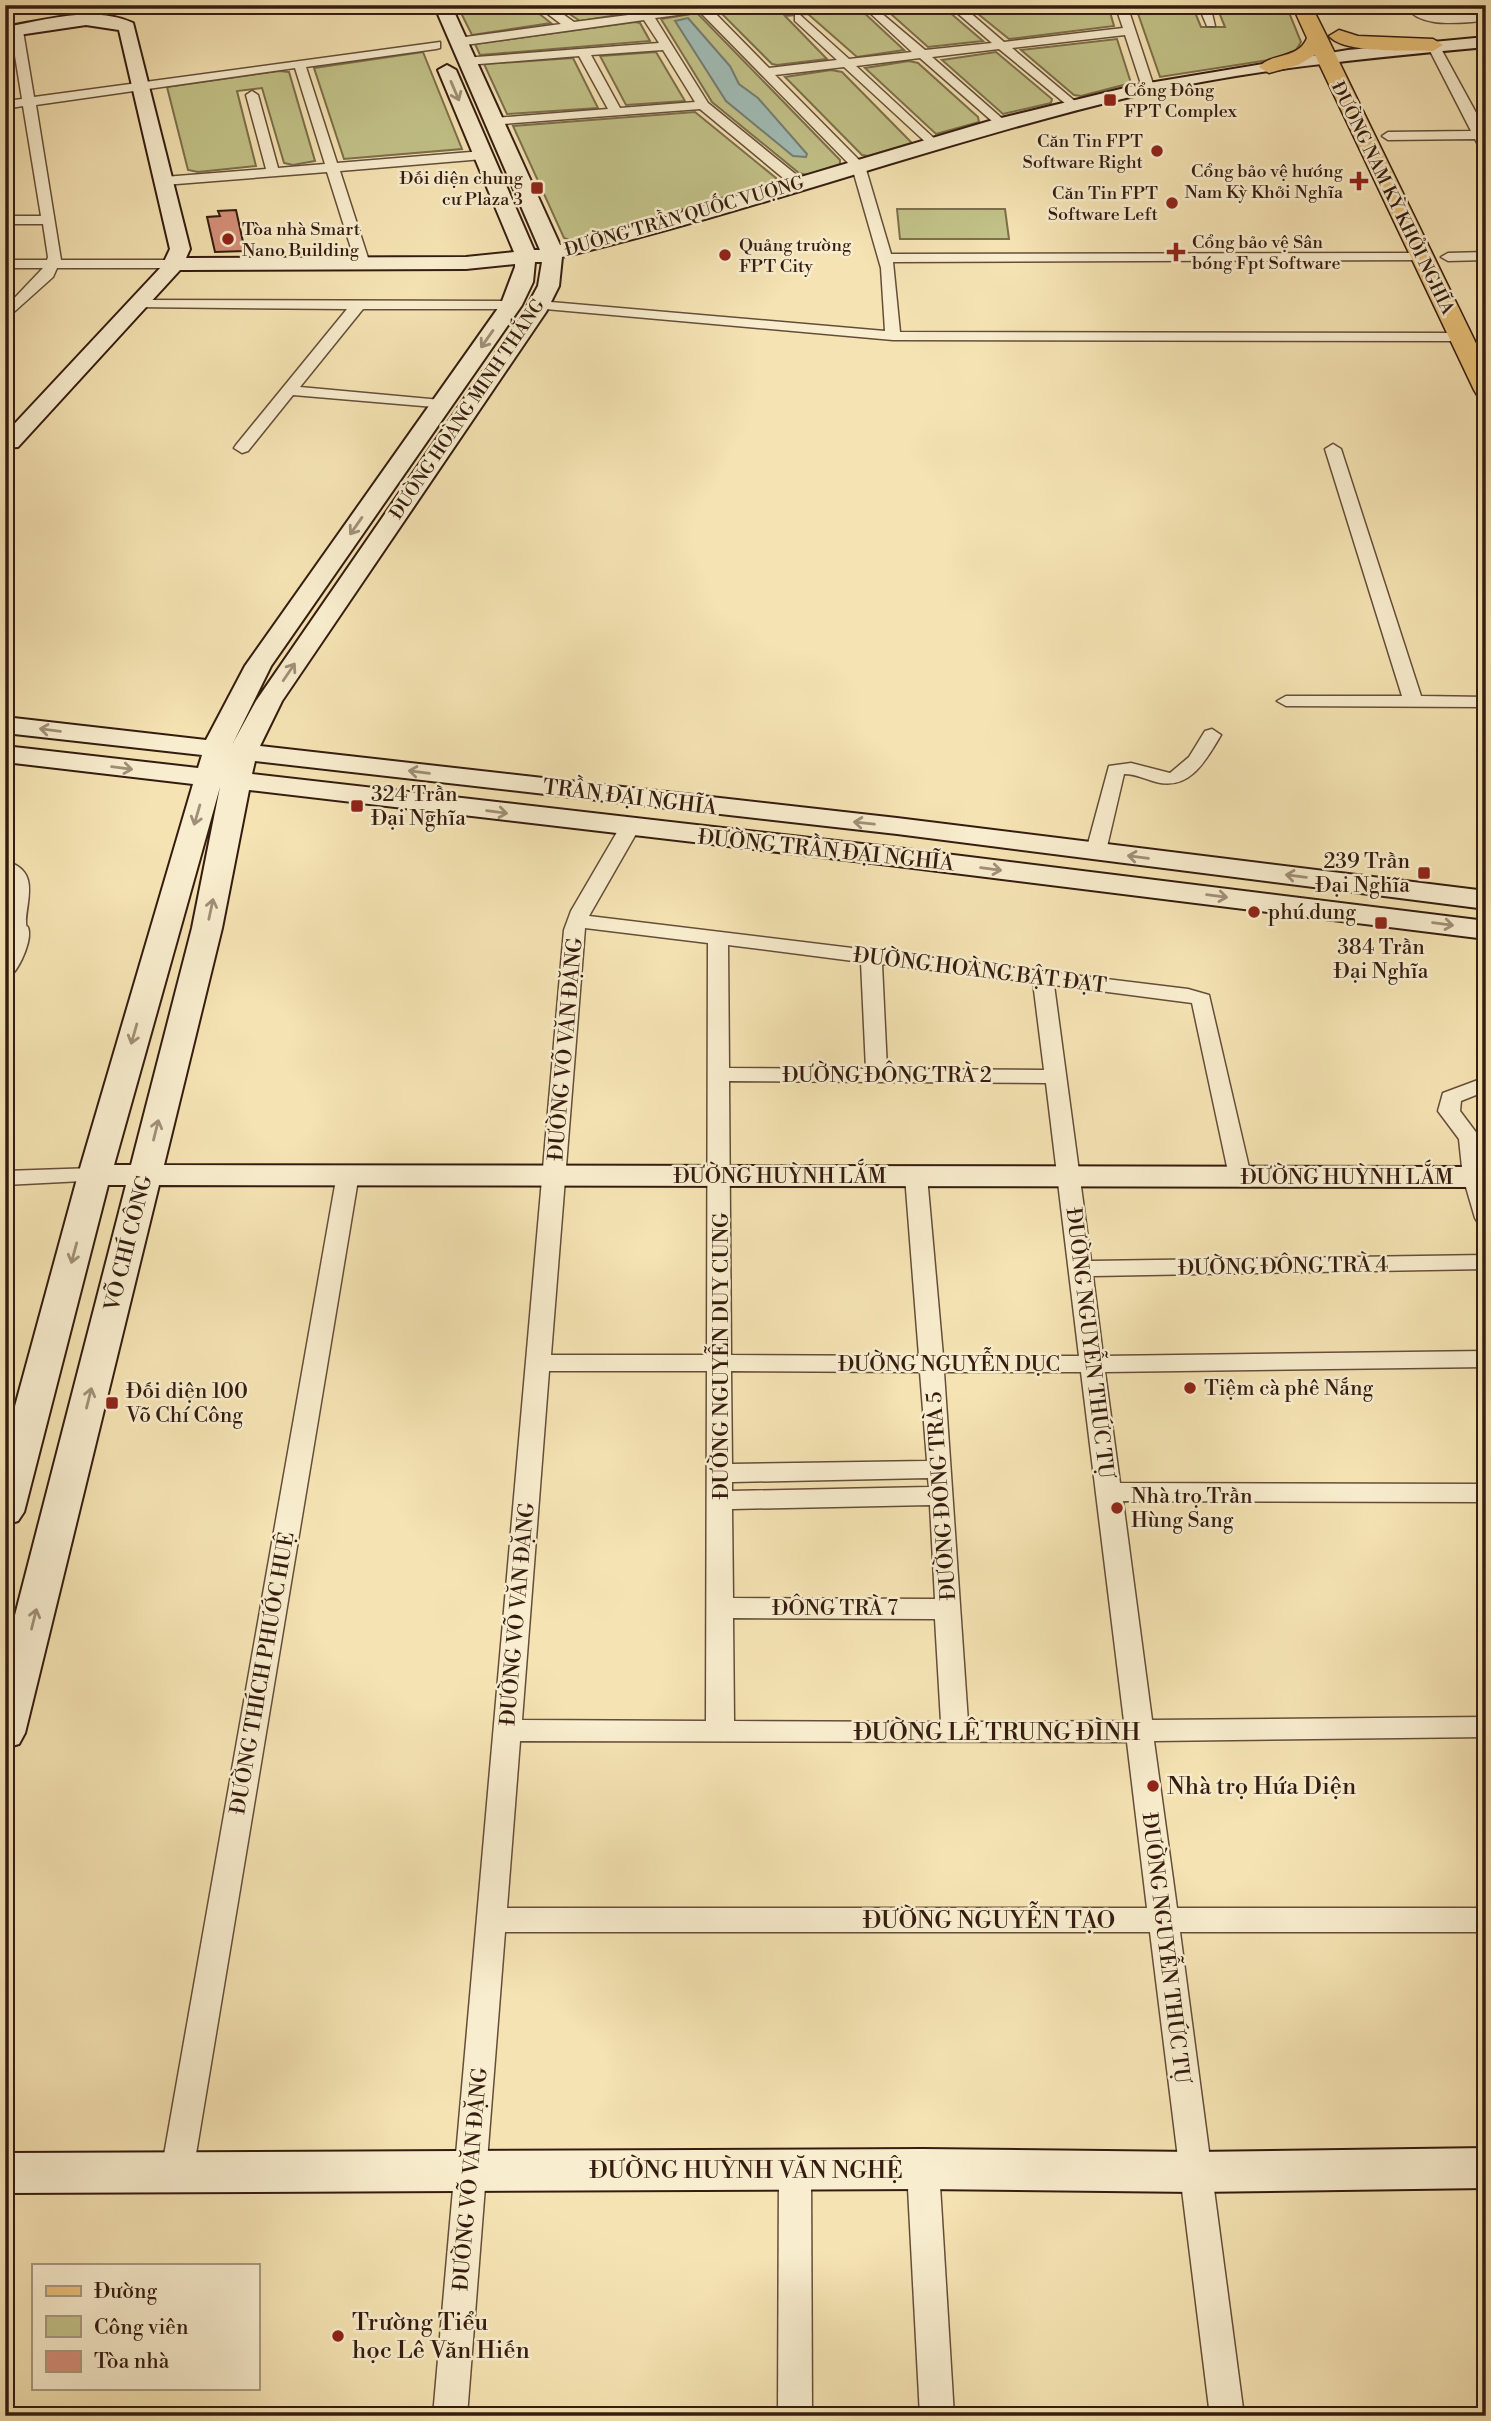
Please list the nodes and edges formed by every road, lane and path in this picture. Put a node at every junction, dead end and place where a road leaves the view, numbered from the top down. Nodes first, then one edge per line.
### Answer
1 (442, 5) edge
2 (542, 5) edge
3 (632, 5) edge
4 (724, 5) edge
5 (954, 5) edge
6 (1121, 5) edge
7 (1204, 5) edge
8 (1301, 5) edge
9 (1409, 5) edge
10 (702, 7) edge
11 (874, 11) dead end
12 (648, 16) junction
13 (1329, 16) dead end
14 (1486, 17) edge
15 (799, 18) dead end
16 (1211, 23) dead end
17 (427, 24) dead end
18 (571, 26) junction
19 (11, 31) edge
20 (1130, 31) junction
21 (1317, 37) junction
22 (458, 42) junction
23 (1486, 42) edge
24 (436, 45) junction
25 (1433, 45) junction
26 (666, 46) junction
27 (1002, 46) junction
28 (1338, 50) junction
29 (583, 52) junction
30 (923, 55) junction
31 (467, 61) junction
32 (299, 63) junction
33 (846, 63) junction
34 (24, 66) junction
35 (1269, 66) junction
36 (5, 69) edge
37 (767, 72) junction
38 (141, 85) junction
39 (1148, 87) junction
40 (252, 95) dead end
41 (30, 101) junction
42 (5, 105) edge
43 (703, 105) junction
44 (1072, 105) junction
45 (616, 112) junction
46 (494, 122) junction
47 (1000, 124) junction
48 (1388, 136) junction
49 (1484, 139) edge
50 (932, 144) junction
51 (508, 153) junction
52 (483, 155) junction
53 (1400, 160) dead end
54 (858, 166) junction
55 (332, 167) junction
56 (272, 172) junction
57 (164, 181) junction
58 (799, 184) junction
59 (49, 219) junction
60 (5, 220) edge
61 (1436, 232) dead end
62 (552, 253) junction
63 (1486, 256) edge
64 (1422, 257) junction
65 (1448, 257) junction
66 (526, 258) junction
67 (886, 258) junction
68 (5, 264) edge
69 (54, 264) junction
70 (174, 264) junction
71 (363, 264) junction
72 (1461, 281) dead end
73 (138, 304) junction
74 (359, 304) junction
75 (511, 305) junction
76 (539, 305) junction
77 (5, 316) edge
78 (893, 336) junction
79 (1460, 337) junction
80 (289, 390) junction
81 (1486, 390) edge
82 (441, 405) junction
83 (469, 407) junction
84 (8, 442) edge
85 (242, 448) dead end
86 (1333, 449) dead end
87 (258, 666) junction
88 (269, 701) junction
89 (1286, 701) dead end
90 (1413, 701) junction
91 (1486, 702) edge
92 (5, 725) edge
93 (86, 735) junction
94 (1212, 735) dead end
95 (5, 754) edge
96 (340, 763) junction
97 (225, 765) junction
98 (332, 793) junction
99 (630, 827) junction
100 (897, 827) junction
101 (226, 838) junction
102 (1096, 851) junction
103 (889, 856) junction
104 (5, 867) edge
105 (1486, 900) edge
106 (577, 921) junction
107 (1486, 930) edge
108 (718, 937) junction
109 (871, 957) junction
110 (5, 973) edge
111 (1043, 979) junction
112 (718, 1074) junction
113 (877, 1075) junction
114 (1056, 1077) junction
115 (1486, 1083) edge
116 (348, 1174) junction
117 (145, 1175) junction
118 (555, 1175) junction
119 (84, 1176) junction
120 (719, 1176) junction
121 (915, 1176) junction
122 (1240, 1177) junction
123 (1480, 1177) edge
124 (5, 1178) edge
125 (1070, 1178) junction
126 (1486, 1218) edge
127 (1486, 1262) edge
128 (1080, 1269) junction
129 (1486, 1359) edge
130 (538, 1363) junction
131 (931, 1363) junction
132 (719, 1364) junction
133 (1092, 1364) junction
134 (940, 1469) junction
135 (722, 1473) junction
136 (1108, 1492) junction
137 (1486, 1493) edge
138 (942, 1496) junction
139 (722, 1500) junction
140 (5, 1512) edge
141 (722, 1608) junction
142 (948, 1609) junction
143 (1486, 1727) edge
144 (508, 1730) junction
145 (1139, 1731) junction
146 (5, 1732) edge
147 (720, 1732) junction
148 (956, 1733) junction
149 (491, 1920) junction
150 (1163, 1920) junction
151 (1486, 1920) edge
152 (1486, 2168) edge
153 (923, 2169) junction
154 (795, 2170) junction
155 (471, 2171) junction
156 (177, 2172) junction
157 (1195, 2172) junction
158 (5, 2173) edge
159 (450, 2416) edge
160 (795, 2416) edge
161 (937, 2416) edge
162 (1227, 2416) edge

1 - 22 main road
2 - 18 street
3 - 12 street
4 - 10 street
5 - 27 street
6 - 20 street
7 - 16 street
8 - 21 main road, ĐƯỜNG NAM KỲ KHỞI NGHĨA
9 - 14 street
10 - 12 street
10 - 37 street
11 - 30 street
12 - 18 street
12 - 26 street
13 - 28 main road
15 - 33 street
17 - 24 main road
18 - 22 street
19 - 34 street
19 - 38 main road
20 - 27 street
20 - 39 street
21 - 28 main road, ĐƯỜNG NAM KỲ KHỞI NGHĨA
21 - 35 main road
22 - 24 main road
22 - 31 main road
23 - 25 main road
24 - 32 street
24 -> 52 main road
25 - 28 main road
25 - 49 street
26 - 29 street
26 - 43 street
27 - 30 street
27 - 44 street
28 - 35 main road, ĐƯỜNG TRẦN QUỐC VƯỢNG
28 - 48 main road
28 - 64 main road, ĐƯỜNG NAM KỲ KHỞI NGHĨA
29 - 31 street
29 - 45 street
30 - 33 street
30 - 47 street
31 - 46 main road
32 - 38 street
32 - 55 street
33 - 37 street
33 - 50 street
34 - 36 street
34 - 41 street
35 - 39 main road, ĐƯỜNG TRẦN QUỐC VƯỢNG
37 - 54 street
38 - 41 street
38 - 57 main road
39 - 44 main road, ĐƯỜNG TRẦN QUỐC VƯỢNG
40 - 56 street
41 - 42 street
41 - 59 street
43 - 45 street
43 - 58 street
44 - 47 main road, ĐƯỜNG TRẦN QUỐC VƯỢNG
45 - 46 street
46 - 51 main road
47 - 50 main road, ĐƯỜNG TRẦN QUỐC VƯỢNG
48 - 49 street
48 - 53 main road
50 - 54 main road, ĐƯỜNG TRẦN QUỐC VƯỢNG
51 - 52 main road
51 - 62 main road
52 - 55 street
52 - 66 main road
54 - 58 main road, ĐƯỜNG TRẦN QUỐC VƯỢNG
54 - 67 street
55 - 56 street
55 - 71 street
56 - 57 street
57 - 70 main road
58 - 62 main road, ĐƯỜNG TRẦN QUỐC VƯỢNG
59 - 60 street
59 - 69 street
61 - 65 main road
62 - 66 main road, ĐƯỜNG TRẦN QUỐC VƯỢNG
62 - 76 main road, ĐƯỜNG HOÀNG MINH THẮNG
63 - 65 street
64 - 67 street
64 - 79 main road, ĐƯỜNG NAM KỲ KHỞI NGHĨA
65 - 72 main road
66 - 71 main road, ĐƯỜNG TRẦN QUỐC VƯỢNG
66 - 75 main road, ĐƯỜNG HOÀNG MINH THẮNG
67 - 78 street
68 - 69 street, ĐƯỜNG TRẦN QUỐC VƯỢNG
69 - 70 street, ĐƯỜNG TRẦN QUỐC VƯỢNG
69 - 77 street
70 - 71 main road, ĐƯỜNG TRẦN QUỐC VƯỢNG
70 - 73 main road
73 - 74 street
73 - 84 main road
74 - 75 street
74 - 80 street
75 -> 82 main road, ĐƯỜNG HOÀNG MINH THẮNG
76 - 78 street
76 - 83 main road, ĐƯỜNG HOÀNG MINH THẮNG
78 - 79 street
79 - 81 main road, ĐƯỜNG NAM KỲ KHỞI NGHĨA
80 - 82 street
80 - 85 street
82 - 83 main road
82 -> 87 main road, ĐƯỜNG HOÀNG MINH THẮNG
88 -> 83 main road, ĐƯỜNG HOÀNG MINH THẮNG
86 - 90 street
87 - 93 main road
87 - 97 main road, ĐƯỜNG HOÀNG MINH THẮNG
88 - 96 main road
88 - 97 main road, ĐƯỜNG HOÀNG MINH THẮNG
89 - 90 street
90 - 91 street
93 -> 92 main road, TRẦN ĐẠI NGHĨA
93 - 97 main road, TRẦN ĐẠI NGHĨA
94 - 102 street
95 -> 97 main road, ĐƯỜNG TRẦN ĐẠI NGHĨA
96 - 97 main road, TRẦN ĐẠI NGHĨA
100 -> 96 main road, TRẦN ĐẠI NGHĨA
97 - 98 main road, ĐƯỜNG TRẦN ĐẠI NGHĨA
97 - 101 main road, VÕ CHÍ CÔNG
97 -> 119 main road
98 -> 99 main road, ĐƯỜNG TRẦN ĐẠI NGHĨA
98 - 101 main road
99 - 103 main road, ĐƯỜNG TRẦN ĐẠI NGHĨA
99 - 106 street, ĐƯỜNG VÕ VĂN ĐẶNG
100 - 102 main road, TRẦN ĐẠI NGHĨA
100 - 103 main road
117 -> 101 main road, VÕ CHÍ CÔNG
105 -> 102 main road, TRẦN ĐẠI NGHĨA
103 -> 107 main road, ĐƯỜNG TRẦN ĐẠI NGHĨA
104 - 110 street
106 - 108 street, ĐƯỜNG HOÀNG BẬT ĐẠT
106 - 118 street, ĐƯỜNG VÕ VĂN ĐẶNG
108 - 109 street, ĐƯỜNG HOÀNG BẬT ĐẠT
108 - 112 street, ĐƯỜNG NGUYỄN DUY CUNG
109 - 111 street, ĐƯỜNG HOÀNG BẬT ĐẠT
109 - 113 street
111 - 114 street, ĐƯỜNG NGUYỄN THỨC TỰ
111 - 122 street, ĐƯỜNG HOÀNG BẬT ĐẠT
112 - 113 street, ĐƯỜNG ĐÔNG TRÀ 2
112 - 120 street, ĐƯỜNG NGUYỄN DUY CUNG
113 - 114 street, ĐƯỜNG ĐÔNG TRÀ 2
114 - 125 street, ĐƯỜNG NGUYỄN THỨC TỰ
115 - 123 street
116 - 117 main road, ĐƯỜNG HUỲNH LẮM
116 - 118 main road, ĐƯỜNG HUỲNH LẮM
116 - 156 street, ĐƯỜNG THÍCH PHƯỚC HUỆ
117 - 119 main road, ĐƯỜNG HUỲNH LẮM
146 -> 117 main road, VÕ CHÍ CÔNG
118 - 120 main road, ĐƯỜNG HUỲNH LẮM
118 - 130 street, ĐƯỜNG VÕ VĂN ĐẶNG
119 - 124 street
119 -> 140 main road
120 - 121 main road, ĐƯỜNG HUỲNH LẮM
120 - 132 street, ĐƯỜNG NGUYỄN DUY CUNG
121 - 125 main road, ĐƯỜNG HUỲNH LẮM
121 - 131 street, ĐƯỜNG ĐÔNG TRÀ 5
122 - 123 main road, ĐƯỜNG HUỲNH LẮM
122 - 125 main road, ĐƯỜNG HUỲNH LẮM
123 - 126 street
125 - 128 street, ĐƯỜNG NGUYỄN THỨC TỰ
127 - 128 street, ĐƯỜNG ĐÔNG TRÀ 4
128 - 133 street, ĐƯỜNG NGUYỄN THỨC TỰ
129 - 133 street, ĐƯỜNG NGUYỄN DỤC
130 - 132 street, ĐƯỜNG NGUYỄN DỤC
130 - 144 street, ĐƯỜNG VÕ VĂN ĐẶNG
131 - 132 street, ĐƯỜNG NGUYỄN DỤC
131 - 133 street, ĐƯỜNG NGUYỄN DỤC
131 - 134 street, ĐƯỜNG ĐÔNG TRÀ 5
132 - 135 street, ĐƯỜNG NGUYỄN DUY CUNG
133 - 136 street, ĐƯỜNG NGUYỄN THỨC TỰ
134 - 135 street
134 - 138 street, ĐƯỜNG ĐÔNG TRÀ 5
135 - 139 street, ĐƯỜNG NGUYỄN DUY CUNG
136 - 137 street
136 - 145 street, ĐƯỜNG NGUYỄN THỨC TỰ
138 - 139 street
138 - 142 street, ĐƯỜNG ĐÔNG TRÀ 5
139 - 141 street, ĐƯỜNG NGUYỄN DUY CUNG
141 - 142 street, ĐÔNG TRÀ 7
141 - 147 street, ĐƯỜNG NGUYỄN DUY CUNG
142 - 148 street, ĐƯỜNG ĐÔNG TRÀ 5
143 - 145 street, ĐƯỜNG LÊ TRUNG ĐÌNH
144 - 147 street, ĐƯỜNG LÊ TRUNG ĐÌNH
144 - 149 street, ĐƯỜNG VÕ VĂN ĐẶNG
145 - 148 street, ĐƯỜNG LÊ TRUNG ĐÌNH
145 - 150 street, ĐƯỜNG NGUYỄN THỨC TỰ
147 - 148 street, ĐƯỜNG LÊ TRUNG ĐÌNH
149 - 150 street, ĐƯỜNG NGUYỄN TẠO
149 - 155 street, ĐƯỜNG VÕ VĂN ĐẶNG
150 - 151 street, ĐƯỜNG NGUYỄN TẠO
150 - 157 street, ĐƯỜNG NGUYỄN THỨC TỰ
152 - 157 main road, ĐƯỜNG HUỲNH VĂN NGHỆ
153 - 154 main road, ĐƯỜNG HUỲNH VĂN NGHỆ
153 - 157 main road, ĐƯỜNG HUỲNH VĂN NGHỆ
153 - 161 street
154 - 155 main road, ĐƯỜNG HUỲNH VĂN NGHỆ
154 - 160 street
155 - 156 main road, ĐƯỜNG HUỲNH VĂN NGHỆ
155 - 159 street, ĐƯỜNG VÕ VĂN ĐẶNG
156 - 158 main road, ĐƯỜNG HUỲNH VĂN NGHỆ
157 - 162 street, ĐƯỜNG NGUYỄN THỨC TỰ

